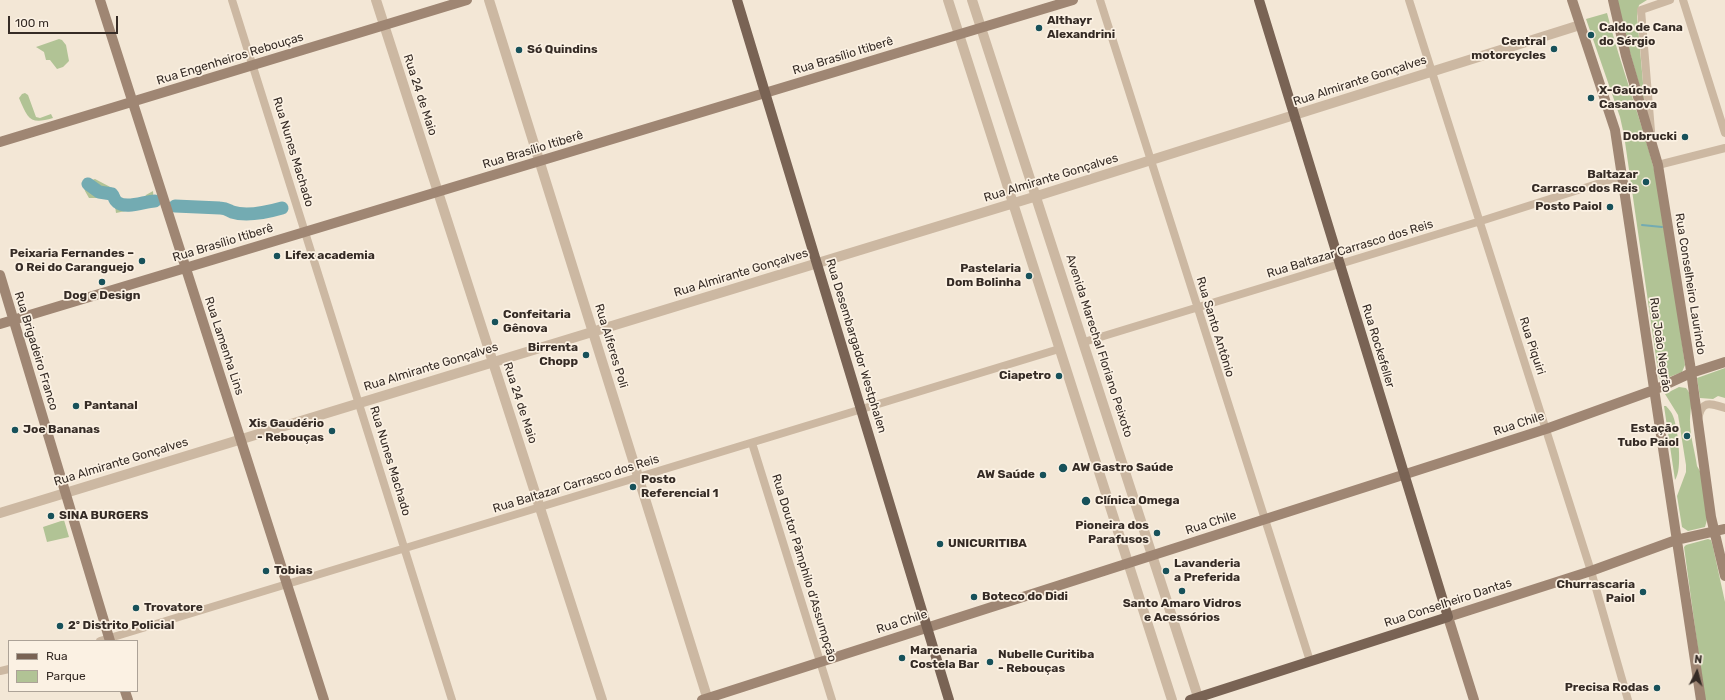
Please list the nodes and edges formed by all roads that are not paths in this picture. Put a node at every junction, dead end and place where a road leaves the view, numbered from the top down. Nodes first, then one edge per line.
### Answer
1 (100, 0) edge
2 (232, 0) edge
3 (376, 0) edge
4 (467, 0) edge
5 (489, 0) edge
6 (737, 0) edge
7 (948, 0) edge
8 (972, 0) edge
9 (1073, 0) edge
10 (1100, 0) edge
11 (1259, 0) edge
12 (1409, 0) edge
13 (1572, 0) edge
14 (1613, 0) edge
15 (1670, 0) edge
16 (1683, 0) edge
17 (384, 25) junction
18 (1580, 25) junction
19 (980, 28) junction
20 (959, 34) junction
21 (253, 65) junction
22 (1432, 72) junction
23 (766, 93) junction
24 (133, 102) junction
25 (1294, 115) junction
26 (1725, 132) edge
27 (0, 142) edge
28 (1652, 142) junction
29 (1725, 148) edge
30 (1151, 160) junction
31 (540, 161) junction
32 (1658, 165) junction
33 (1622, 176) junction
34 (438, 192) junction
35 (1037, 196) junction
36 (1012, 204) junction
37 (1480, 222) junction
38 (305, 232) junction
39 (817, 263) junction
40 (1340, 264) junction
41 (186, 268) junction
42 (0, 275) edge
43 (1196, 308) junction
44 (13, 320) junction
45 (0, 324) edge
46 (593, 332) junction
47 (1084, 342) junction
48 (1059, 350) junction
49 (493, 362) junction
50 (1725, 362) edge
51 (1691, 373) junction
52 (1654, 390) junction
53 (359, 403) junction
54 (1725, 408) edge
55 (862, 409) junction
56 (1697, 424) junction
57 (1546, 429) junction
58 (241, 439) junction
59 (752, 443) junction
60 (1404, 474) junction
61 (639, 477) junction
62 (65, 493) junction
63 (540, 507) junction
64 (0, 513) edge
65 (1264, 520) junction
66 (1720, 530) edge
67 (1676, 540) junction
68 (405, 548) junction
69 (1153, 555) junction
70 (1128, 563) junction
71 (1591, 570) junction
72 (1725, 576) edge
73 (287, 584) junction
74 (1448, 617) junction
75 (928, 627) junction
76 (106, 640) edge
77 (1310, 661) junction
78 (820, 662) junction
79 (706, 699) edge
80 (1195, 699) edge
81 (324, 700) edge
82 (452, 700) edge
83 (602, 700) edge
84 (832, 700) edge
85 (949, 700) edge
86 (1172, 700) edge
87 (1474, 700) edge
88 (1628, 700) edge
89 (1701, 700) edge

1 - 24 main road, Rua Lamenha Lins
2 - 21 street, Rua Nunes Machado
3 - 17 street, Rua 24 de Maio
4 - 17 main road, Rua Engenheiros Rebouças
5 - 31 street, Rua Alferes Poli
6 - 23 main road, Rua Desembargador Westphalen
7 - 20 street
8 - 19 street, Avenida Marechal Floriano Peixoto
9 - 19 main road, Rua Brasílio Itiberê
10 - 30 street, Rua Santo Antônio
11 - 25 main road, Rua Rockefeller
12 - 22 street, Rua Piquiri
13 - 18 main road, Rua João Negrão
14 - 28 main road, Rua Conselheiro Laurindo
15 - 28 street
16 - 26 street
17 - 21 main road, Rua Engenheiros Rebouças
17 - 34 street, Rua 24 de Maio
18 - 22 street, Rua Almirante Gonçalves
18 - 33 main road, Rua João Negrão
19 - 20 main road, Rua Brasílio Itiberê
19 - 35 street, Avenida Marechal Floriano Peixoto
20 - 23 main road, Rua Brasílio Itiberê
20 - 36 street
21 - 24 main road, Rua Engenheiros Rebouças
21 - 38 street, Rua Nunes Machado
22 - 25 street, Rua Almirante Gonçalves
22 - 37 street, Rua Piquiri
23 - 31 main road, Rua Brasílio Itiberê
23 - 39 main road, Rua Desembargador Westphalen
24 - 27 main road, Rua Engenheiros Rebouças
24 - 41 main road, Rua Lamenha Lins
25 - 30 street, Rua Almirante Gonçalves
25 - 40 main road, Rua Rockefeller
28 - 32 main road, Rua Conselheiro Laurindo
29 - 32 street
30 - 35 street, Rua Almirante Gonçalves
30 - 43 street, Rua Santo Antônio
31 - 34 main road, Rua Brasílio Itiberê
31 - 46 street, Rua Alferes Poli
32 - 51 main road, Rua Conselheiro Laurindo
33 - 37 street, Rua Baltazar Carrasco dos Reis
33 - 52 main road, Rua João Negrão
34 - 38 main road, Rua Brasílio Itiberê
34 - 49 street, Rua 24 de Maio
35 - 36 street, Rua Almirante Gonçalves
35 - 47 street, Avenida Marechal Floriano Peixoto
36 - 39 street, Rua Almirante Gonçalves
36 - 48 street
37 - 40 street, Rua Baltazar Carrasco dos Reis
37 - 57 street, Rua Piquiri
38 - 41 main road, Rua Brasílio Itiberê
38 - 53 street, Rua Nunes Machado
39 - 46 street, Rua Almirante Gonçalves
39 - 55 main road, Rua Desembargador Westphalen
40 - 43 street, Rua Baltazar Carrasco dos Reis
40 - 60 main road, Rua Rockefeller
41 - 44 main road, Rua Brasílio Itiberê
41 - 58 main road, Rua Lamenha Lins
42 - 44 main road, Rua Brigadeiro Franco
43 - 47 street, Rua Baltazar Carrasco dos Reis
43 - 65 street, Rua Santo Antônio
44 - 45 main road, Rua Brasílio Itiberê
44 - 62 main road, Rua Brigadeiro Franco
46 - 49 street, Rua Almirante Gonçalves
46 - 61 street, Rua Alferes Poli
47 - 69 street, Avenida Marechal Floriano Peixoto
48 - 55 street, Rua Baltazar Carrasco dos Reis
48 - 70 street
49 - 53 street, Rua Almirante Gonçalves
49 - 63 street, Rua 24 de Maio
50 - 51 main road, Rua Chile
51 - 52 main road, Rua Chile
51 - 56 main road, Rua Conselheiro Laurindo
52 - 57 main road, Rua Chile
52 - 67 main road, Rua João Negrão
53 - 58 street, Rua Almirante Gonçalves
53 - 68 street, Rua Nunes Machado
54 - 56 street
55 - 59 street, Rua Baltazar Carrasco dos Reis
55 - 75 main road, Rua Desembargador Westphalen
56 - 66 main road, Rua Conselheiro Laurindo
57 - 60 main road, Rua Chile
57 - 71 street, Rua Piquiri
58 - 62 street, Rua Almirante Gonçalves
58 - 73 main road, Rua Lamenha Lins
59 - 61 street, Rua Baltazar Carrasco dos Reis
59 - 78 street, Rua Doutor Pâmphilo d'Assumpção
60 - 65 main road, Rua Chile
60 - 74 main road, Rua Rockefeller
61 - 63 street, Rua Baltazar Carrasco dos Reis
61 - 79 street, Rua Alferes Poli
62 - 64 street, Rua Almirante Gonçalves
62 - 76 main road, Rua Brigadeiro Franco
63 - 68 street, Rua Baltazar Carrasco dos Reis
63 - 83 street, Rua 24 de Maio
65 - 69 main road, Rua Chile
65 - 77 street, Rua Santo Antônio
66 - 67 main road, Rua Conselheiro Dantas
66 - 72 main road, Rua Conselheiro Laurindo
67 - 71 main road, Rua Conselheiro Dantas
67 - 89 main road, Rua João Negrão
68 - 73 street, Rua Baltazar Carrasco dos Reis
68 - 82 street, Rua Nunes Machado
69 - 70 main road, Rua Chile
69 - 80 street, Avenida Marechal Floriano Peixoto
70 - 75 main road, Rua Chile
70 - 86 street
71 - 74 main road, Rua Conselheiro Dantas
71 - 88 street, Rua Piquiri
73 - 76 street, Rua Baltazar Carrasco dos Reis
73 - 81 main road, Rua Lamenha Lins
74 - 77 main road, Rua Conselheiro Dantas
74 - 87 main road, Rua Rockefeller
75 - 78 main road, Rua Chile
75 - 85 main road, Rua Desembargador Westphalen
77 - 80 main road, Rua Conselheiro Dantas
78 - 79 main road, Rua Chile
78 - 84 street, Rua Doutor Pâmphilo d'Assumpção

